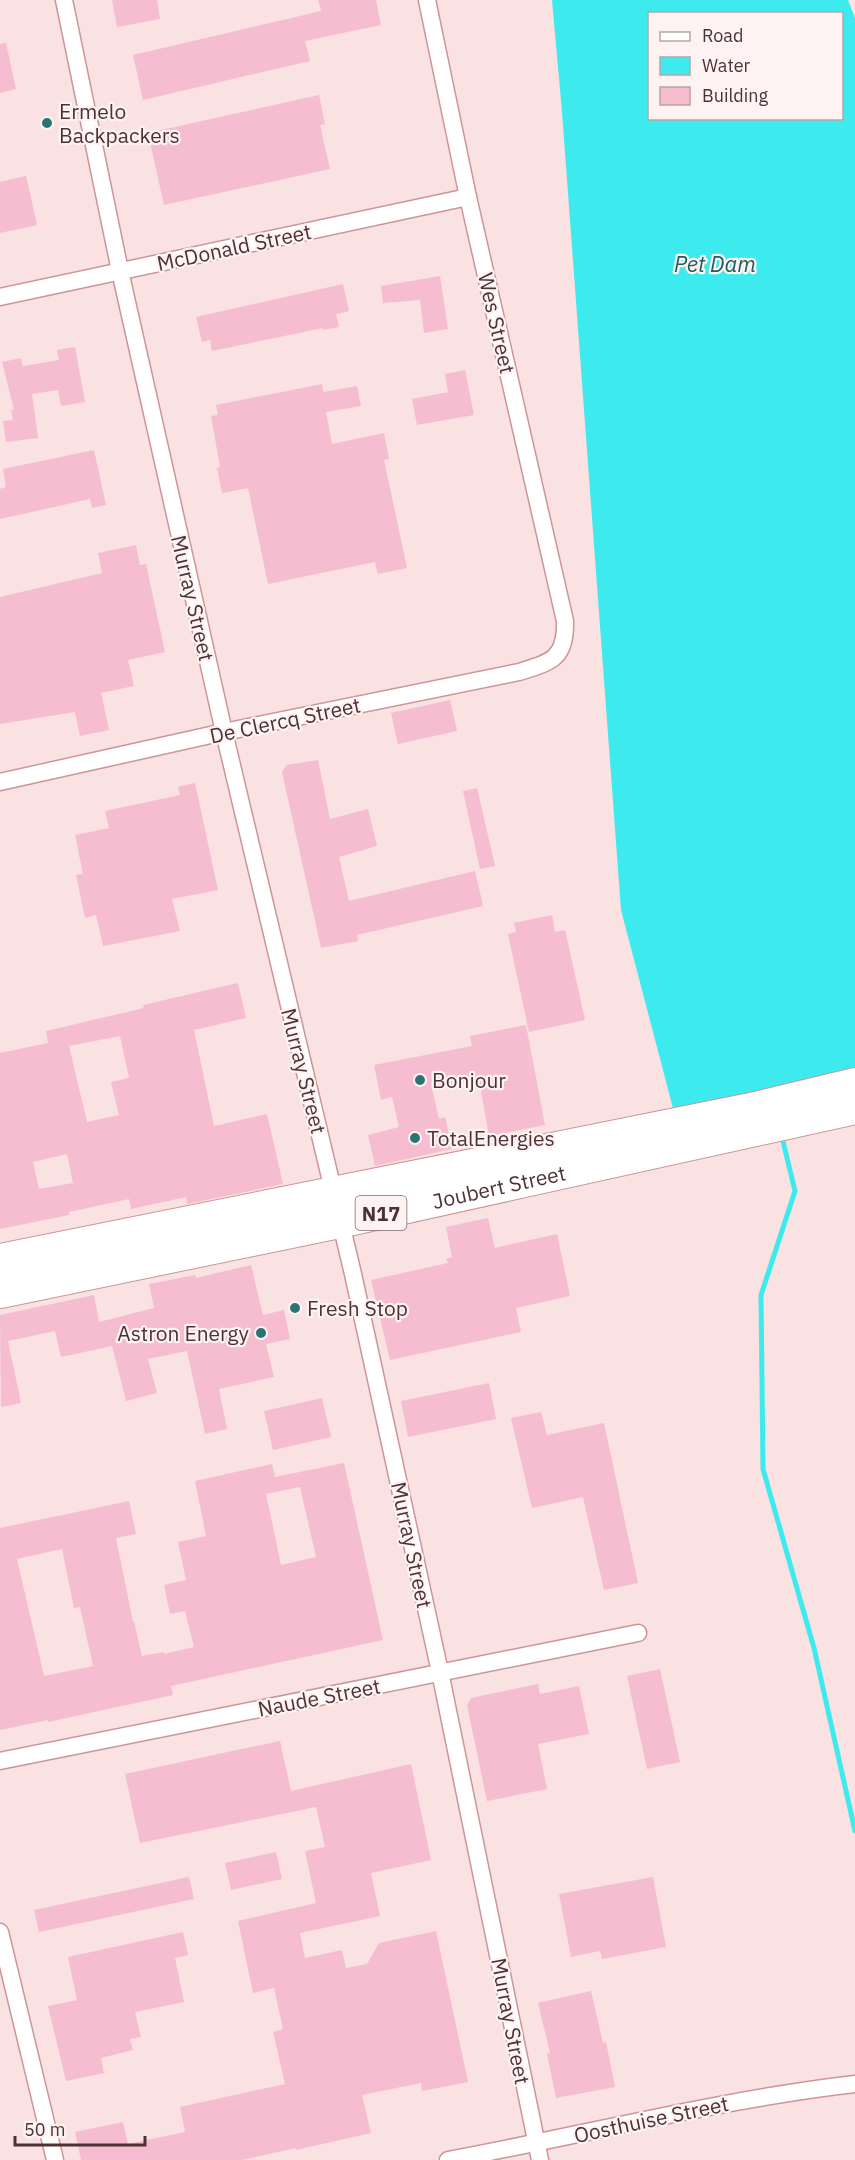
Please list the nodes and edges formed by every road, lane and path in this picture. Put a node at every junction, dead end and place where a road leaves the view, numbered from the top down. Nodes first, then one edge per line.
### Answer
1 (64, 0) edge
2 (427, 0) edge
3 (468, 197) junction
4 (120, 271) junction
5 (0, 297) edge
6 (563, 646) joint
7 (224, 732) junction
8 (0, 783) edge
9 (855, 1084) edge
10 (809, 1106) junction
11 (855, 1108) edge
12 (759, 1119) junction
13 (333, 1192) junction
14 (339, 1222) junction
15 (0, 1260) edge
16 (0, 1292) edge
17 (638, 1633) dead end
18 (440, 1672) junction
19 (0, 1761) edge
20 (0, 1932) edge
21 (855, 2084) edge
22 (538, 2152) edge
23 (55, 2160) edge
24 (448, 2160) edge

1 - 4 street, Murray Street
2 - 3 street, Wes Street
3 - 4 street, McDonald Street
3 - 6 street, Wes Street
4 - 5 street, McDonald Street
4 - 7 street, Murray Street
6 - 7 street, De Clercq Street
7 - 8 street, De Clercq Street
7 - 13 street, Murray Street
9 - 10 highway, Joubert Street / N17
10 - 11 highway, Joubert Street / N17
10 - 12 highway, Joubert Street / N17
12 - 13 highway, Joubert Street / N17
12 - 14 highway, Joubert Street / N17
13 - 14 street, Murray Street
13 - 15 highway, Joubert Street / N17
14 - 16 highway, Joubert Street / N17
14 - 18 street, Murray Street
17 - 18 street, Naude Street
18 - 19 street, Naude Street
18 - 22 street, Murray Street
20 - 23 street
21 - 22 street, Oosthuise Street
22 - 24 street, Oosthuise Street

